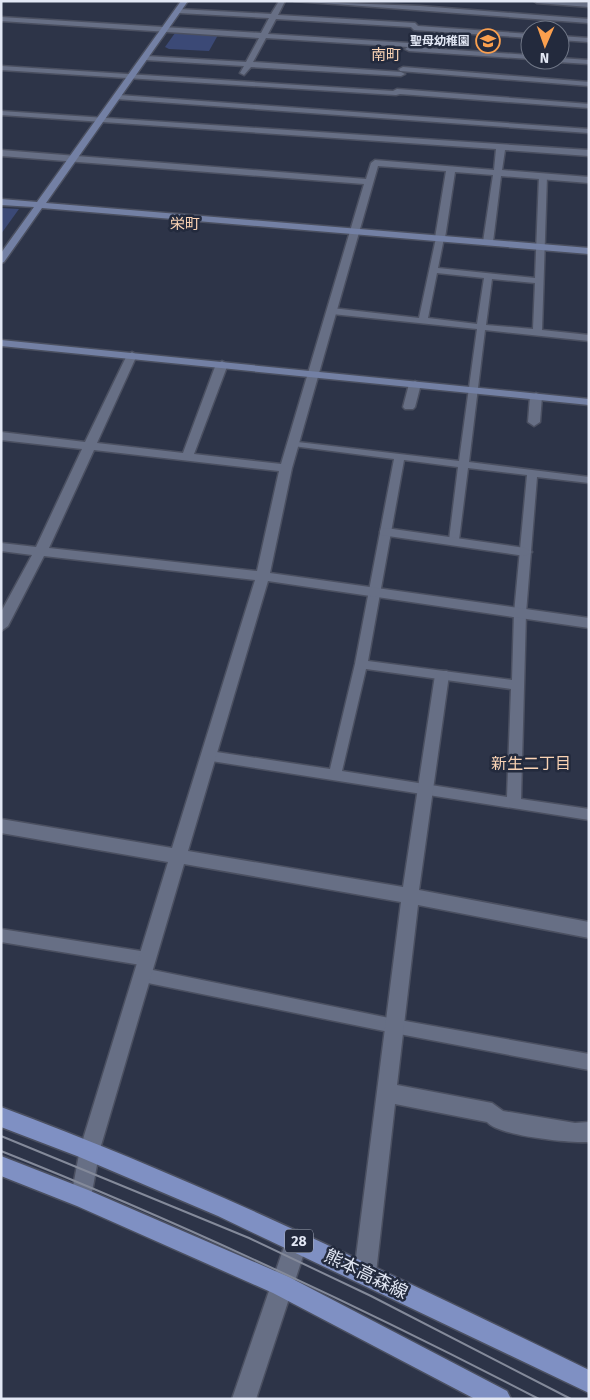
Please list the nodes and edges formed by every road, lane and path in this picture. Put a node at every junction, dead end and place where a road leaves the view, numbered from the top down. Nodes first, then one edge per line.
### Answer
1 (185, 1) edge
2 (282, 1) edge
3 (297, 1) edge
4 (537, 1) edge
5 (589, 5) edge
6 (420, 6) edge
7 (179, 11) junction
8 (273, 17) junction
9 (1, 19) edge
10 (589, 21) edge
11 (414, 27) junction
12 (165, 30) junction
13 (520, 35) edge
14 (263, 36) junction
15 (570, 39) edge
16 (589, 40) edge
17 (409, 47) junction
18 (244, 55) dead end
19 (253, 56) junction
20 (262, 56) dead end
21 (520, 56) edge
22 (146, 58) junction
23 (570, 61) edge
24 (589, 62) edge
25 (394, 64) dead end
26 (248, 65) junction
27 (1, 68) edge
28 (403, 69) junction
29 (134, 77) junction
30 (589, 84) edge
31 (234, 94) junction
32 (119, 97) junction
33 (589, 106) edge
34 (1, 113) edge
35 (103, 118) junction
36 (387, 124) junction
37 (589, 131) edge
38 (501, 147) junction
39 (1, 153) edge
40 (589, 153) edge
41 (75, 158) junction
42 (452, 169) junction
43 (499, 173) junction
44 (543, 176) junction
45 (589, 180) edge
46 (369, 182) junction
47 (1, 202) edge
48 (40, 205) junction
49 (356, 230) junction
50 (440, 238) junction
51 (488, 242) junction
52 (540, 247) junction
53 (589, 251) edge
54 (1, 260) edge
55 (433, 270) junction
56 (488, 276) junction
57 (539, 281) junction
58 (332, 311) junction
59 (423, 320) junction
60 (481, 327) junction
61 (538, 333) junction
62 (589, 338) edge
63 (1, 343) edge
64 (132, 355) junction
65 (222, 364) junction
66 (314, 373) junction
67 (415, 384) junction
68 (472, 390) junction
69 (536, 396) junction
70 (589, 402) edge
71 (409, 407) dead end
72 (534, 422) dead end
73 (1, 436) edge
74 (293, 442) junction
75 (88, 445) junction
76 (187, 456) junction
77 (400, 456) junction
78 (463, 463) junction
79 (286, 468) junction
80 (532, 473) junction
81 (589, 480) edge
82 (386, 532) junction
83 (454, 540) junction
84 (1, 547) edge
85 (40, 552) junction
86 (525, 552) junction
87 (263, 576) junction
88 (375, 592) junction
89 (520, 613) junction
90 (589, 623) edge
91 (1, 626) edge
92 (362, 664) junction
93 (442, 675) junction
94 (519, 686) junction
95 (210, 756) junction
96 (335, 775) junction
97 (425, 789) junction
98 (514, 802) junction
99 (589, 815) edge
100 (1, 826) edge
101 (178, 857) junction
102 (410, 896) junction
103 (589, 930) edge
104 (1, 935) edge
105 (145, 967) junction
106 (394, 1026) junction
107 (589, 1062) edge
108 (386, 1093) junction
109 (1, 1117) edge
110 (589, 1132) edge
111 (90, 1149) junction
112 (1, 1166) edge
113 (81, 1197) junction
114 (297, 1240) junction
115 (365, 1273) junction
116 (281, 1285) junction
117 (589, 1382) edge
118 (244, 1399) edge
119 (498, 1399) edge

1 - 7 street
2 - 8 street
3 - 6 street
4 - 5 street
6 - 10 street
6 - 11 street
7 - 8 street
7 - 12 street
8 - 11 street
8 - 14 street
9 - 12 street
11 - 13 street
11 - 17 street
12 - 14 street
12 - 22 street
14 - 17 street
14 - 19 street
15 - 16 street
17 - 21 street
17 - 28 street
18 - 19 street
19 - 20 street
19 - 26 street
22 - 26 street
22 - 29 street
23 - 24 street
25 - 28 street
26 - 28 street
26 - 31 street
27 - 29 street
28 - 30 street
28 - 36 street
29 - 31 street
29 - 32 street
31 - 32 street
31 - 36 street
31 - 36 street
32 - 35 street
33 - 36 street
34 - 35 street
35 - 36 street
35 - 41 street
36 - 37 street
36 - 38 street
36 - 42 street
36 - 46 street
38 - 40 street
38 - 43 street
39 - 41 street
41 - 46 street
41 - 48 street
42 - 43 street
42 - 50 street
43 - 44 street
43 - 51 street
44 - 45 street
44 - 52 lane
46 - 49 street
47 - 48 street
48 - 49 street
48 - 54 street
49 - 50 street
49 - 58 street
50 - 51 street
50 - 55 lane
51 - 52 street
52 - 53 street
52 - 57 lane
55 - 56 lane
55 - 59 lane
56 - 57 lane
56 - 60 lane
57 - 61 lane
58 - 59 lane
58 - 66 street
59 - 60 lane
60 - 61 lane
60 - 68 lane
61 - 62 lane
63 - 64 street
64 - 65 street
64 - 75 street
65 - 66 street
65 - 76 street
66 - 67 street
66 - 74 street
67 - 68 street
67 - 71 street
68 - 69 street
68 - 78 lane
69 - 70 street
69 - 72 street
73 - 75 street
74 - 77 lane
74 - 79 street
75 - 76 street
75 - 85 street
76 - 79 street
77 - 78 lane
77 - 82 lane
78 - 80 lane
78 - 83 lane
79 - 87 street
80 - 81 lane
80 - 86 lane
82 - 83 street
82 - 88 lane
83 - 86 street
84 - 85 street
85 - 87 street
85 - 91 street
86 - 89 lane
87 - 88 street
87 - 95 street
88 - 89 street
88 - 92 lane
89 - 90 street
89 - 94 lane
92 - 93 lane
92 - 96 lane
93 - 94 lane
93 - 97 street
94 - 98 lane
95 - 96 lane
95 - 101 street
96 - 97 lane
97 - 98 lane
97 - 102 street
98 - 99 lane
100 - 101 street
101 - 102 street
101 - 105 street
102 - 103 street
102 - 106 street
104 - 105 lane
105 - 106 lane
105 - 111 street
106 - 107 lane
106 - 108 street
108 - 110 street
108 - 115 street
109 - 111 main road, 熊本高森線 / 28
111 - 113 street
111 - 114 main road, 熊本高森線 / 28
112 - 113 main road
113 - 116 main road
114 - 115 main road, 熊本高森線 / 28
114 - 116 street
115 - 117 main road, 熊本高森線 / 28
116 - 118 street
116 - 119 main road

